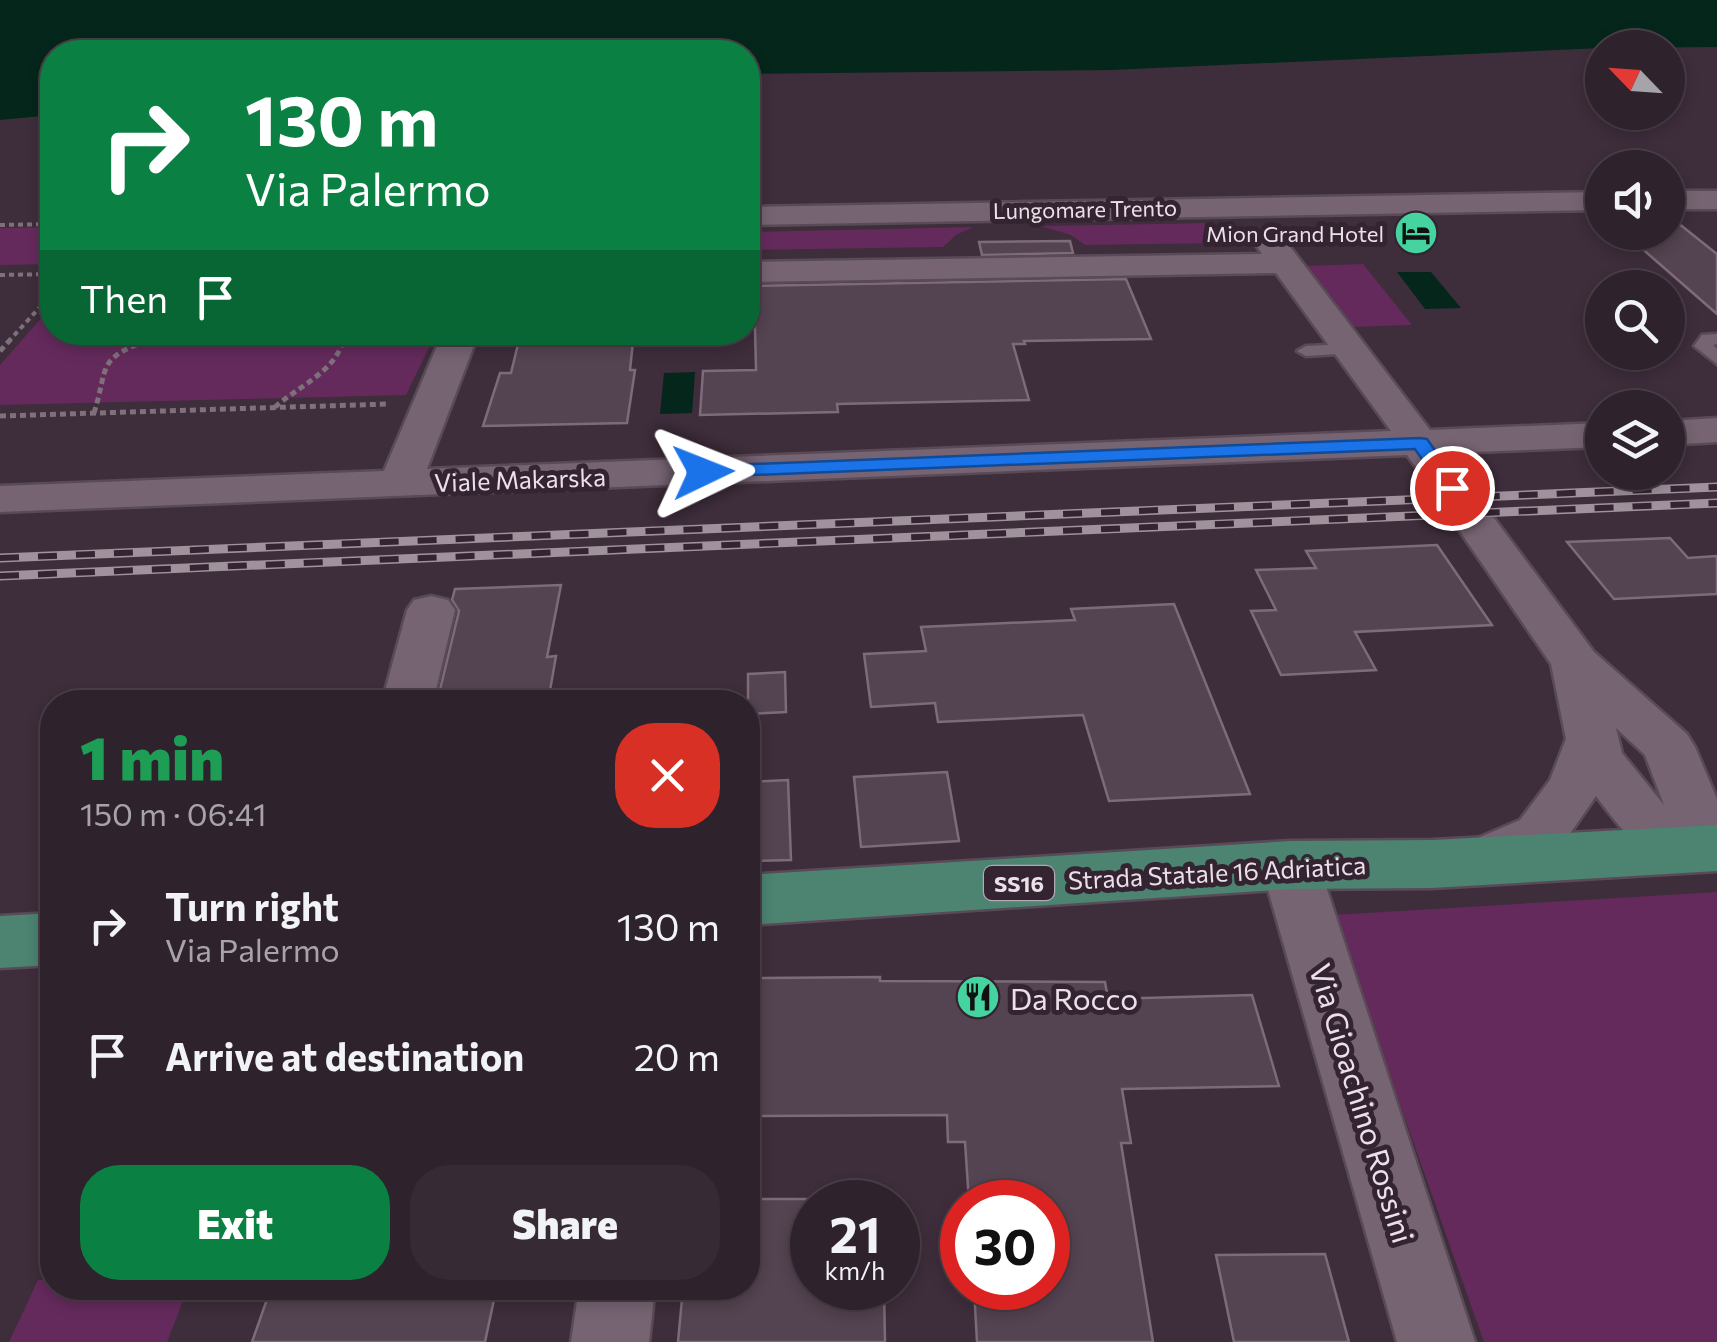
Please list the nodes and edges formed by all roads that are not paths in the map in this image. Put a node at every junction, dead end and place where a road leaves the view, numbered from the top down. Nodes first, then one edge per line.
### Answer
1 (1685, 200) edge
2 (1717, 200) edge
3 (1585, 201) edge
4 (1244, 207) junction
5 (760, 216) edge
6 (1286, 263) junction
7 (760, 272) edge
8 (1717, 339) edge
9 (456, 345) edge
10 (1350, 349) junction
11 (1306, 351) dead end
12 (1717, 359) edge
13 (1717, 430) edge
14 (1685, 431) edge
15 (1585, 436) edge
16 (1420, 443) junction
17 (400, 484) junction
18 (1452, 488) tunnel mouth
19 (0, 500) edge
20 (1479, 527) tunnel mouth
21 (432, 610) dead end
22 (1576, 663) junction
23 (410, 690) edge
24 (1590, 744) junction
25 (1692, 756) edge
26 (1702, 849) edge
27 (1480, 861) junction
28 (1290, 864) junction
29 (760, 899) edge
30 (40, 940) edge
31 (0, 942) edge
32 (615, 1300) edge
33 (610, 1342) edge
34 (1436, 1342) edge

1 - 2 street
3 - 4 street, Lungomare Trento
4 - 5 street, Lungomare Trento
4 - 6 street
6 - 7 street
6 - 10 street
8 - 12 lane
9 - 17 street, Viale Makarska
10 - 11 lane
10 - 16 street
13 - 14 street
15 - 16 street, Viale Makarska
16 - 17 street, Viale Makarska
16 - 18 street
17 - 19 street, Viale Makarska
20 - 22 street
21 - 23 street
22 - 24 street
22 - 25 street
24 - 26 street
24 - 27 street
25 - 26 street
26 - 27 main road, Strada Statale 16 Adriatica / SS16
27 - 28 main road, Strada Statale 16 Adriatica / SS16
28 - 29 main road, Strada Statale 16 Adriatica / SS16
28 - 34 street, Via Gioachino Rossini
30 - 31 main road
32 - 33 street

